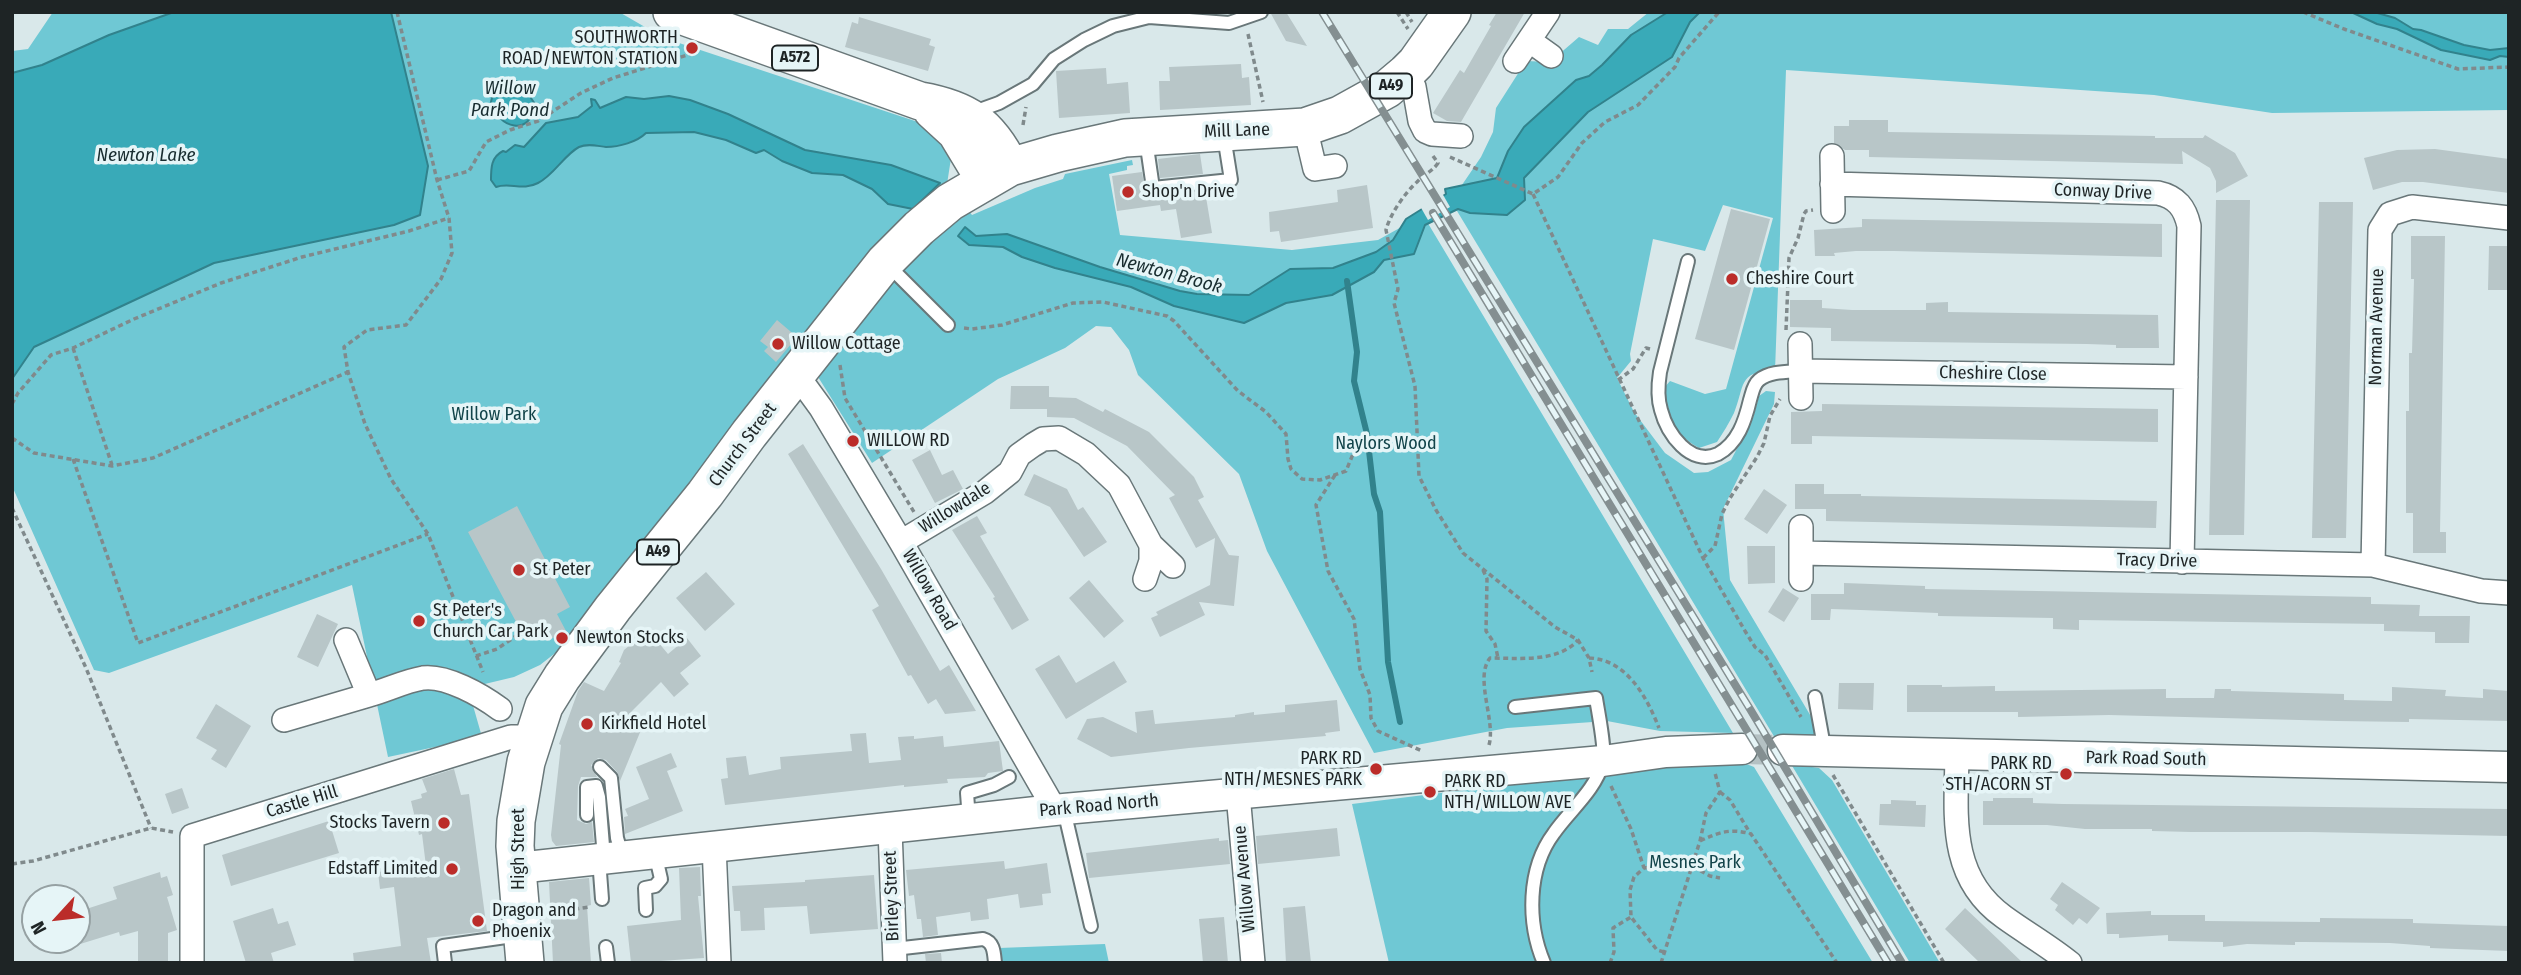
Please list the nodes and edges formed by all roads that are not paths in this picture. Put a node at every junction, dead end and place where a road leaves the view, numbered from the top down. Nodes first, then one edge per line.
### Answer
1 (1261, 12) edge
2 (1452, 12) edge
3 (1548, 12) edge
4 (694, 26) edge
5 (1530, 41) junction
6 (1551, 56) dead end
7 (1515, 61) dead end
8 (1406, 73) junction
9 (919, 101) junction
10 (967, 115) junction
11 (1305, 127) junction
12 (1223, 132) junction
13 (1461, 136) dead end
14 (1145, 137) junction
15 (1832, 156) dead end
16 (1316, 169) dead end
17 (997, 173) junction
18 (1832, 184) junction
19 (1832, 211) dead end
20 (2509, 218) edge
21 (1688, 261) dead end
22 (885, 262) junction
23 (948, 325) road end
24 (1800, 344) dead end
25 (1801, 371) junction
26 (797, 375) junction
27 (2186, 377) junction
28 (1801, 398) dead end
29 (1801, 527) dead end
30 (901, 541) junction
31 (1151, 545) junction
32 (1801, 553) junction
33 (2182, 562) junction
34 (2373, 565) junction
35 (1173, 566) dead end
36 (1145, 579) dead end
37 (1801, 579) dead end
38 (2509, 593) edge
39 (346, 640) dead end
40 (488, 683) road end
41 (369, 695) junction
42 (1815, 697) dead end
43 (1515, 707) dead end
44 (500, 709) junction
45 (284, 720) dead end
46 (522, 737) junction
47 (1742, 748) tunnel mouth
48 (1783, 750) tunnel mouth
49 (1957, 755) junction
50 (1826, 759) junction
51 (600, 767) dead end
52 (2509, 767) edge
53 (1606, 771) junction
54 (1009, 777) dead end
55 (1238, 794) junction
56 (1060, 809) junction
57 (587, 815) dead end
58 (969, 820) junction
59 (890, 829) junction
60 (714, 846) junction
61 (655, 852) junction
62 (608, 857) junction
63 (517, 868) junction
64 (602, 899) road end
65 (646, 909) dead end
66 (1091, 926) dead end
67 (529, 937) edge
68 (606, 947) dead end
69 (895, 956) edge
70 (192, 963) edge
71 (445, 963) edge
72 (608, 963) edge
73 (719, 963) edge
74 (995, 963) edge
75 (1253, 963) edge
76 (1544, 963) edge
77 (2070, 963) edge

1 - 10 lane
2 - 8 main road, Mill Lane / A49
3 - 5 street
4 - 9 main road, A572
5 - 6 street
5 - 7 street
8 - 11 main road, Mill Lane / A49
8 - 13 street
9 - 10 main road, A572
9 - 17 main road, A572
10 - 17 main road, A572
11 - 12 main road, Mill Lane / A49
11 - 16 street
12 - 14 main road, Mill Lane / A49
12 - 14 lane
14 - 17 main road, Mill Lane / A49
15 - 18 street
17 - 22 main road, Church Street / A49
18 - 19 street
18 - 27 street, Conway Drive
20 - 34 street, Norman Avenue
21 - 25 lane
22 - 23 lane
22 - 26 main road, Church Street / A49
24 - 25 street
25 - 27 street, Cheshire Close
25 - 28 street
26 - 30 street, Willow Road
26 - 46 main road, Church Street / A49
27 - 33 street, Conway Drive
29 - 32 street
30 - 31 street, Willowdale
30 - 56 street, Willow Road
31 - 35 street, Willowdale
31 - 36 street
32 - 33 street, Tracy Drive
32 - 37 street
33 - 34 street, Tracy Drive
34 - 38 street, Tracy Drive
39 - 41 street
40 - 44 street
41 - 44 street
41 - 45 street
42 - 50 lane
43 - 53 lane
44 - 46 street
46 - 63 main road, High Street / A49
46 - 70 street, Castle Hill
47 - 53 street, Park Road North
48 - 50 street, Park Road South
49 - 50 street, Park Road South
49 - 52 street, Park Road South
49 - 77 street
51 - 62 lane
53 - 55 street, Park Road North
53 - 76 lane
54 - 58 lane
55 - 56 street, Park Road North
55 - 75 street, Willow Avenue
56 - 58 street, Park Road North
56 - 66 lane
57 - 62 lane
58 - 59 street, Park Road North
59 - 60 street, Park Road North
59 - 69 street, Birley Street
60 - 61 street, Park Road North
60 - 73 street
61 - 62 street, Park Road North
61 - 65 lane
62 - 63 street, Park Road North
62 - 64 lane
63 - 67 main road, High Street / A49
67 - 71 lane
68 - 72 lane
69 - 74 lane

